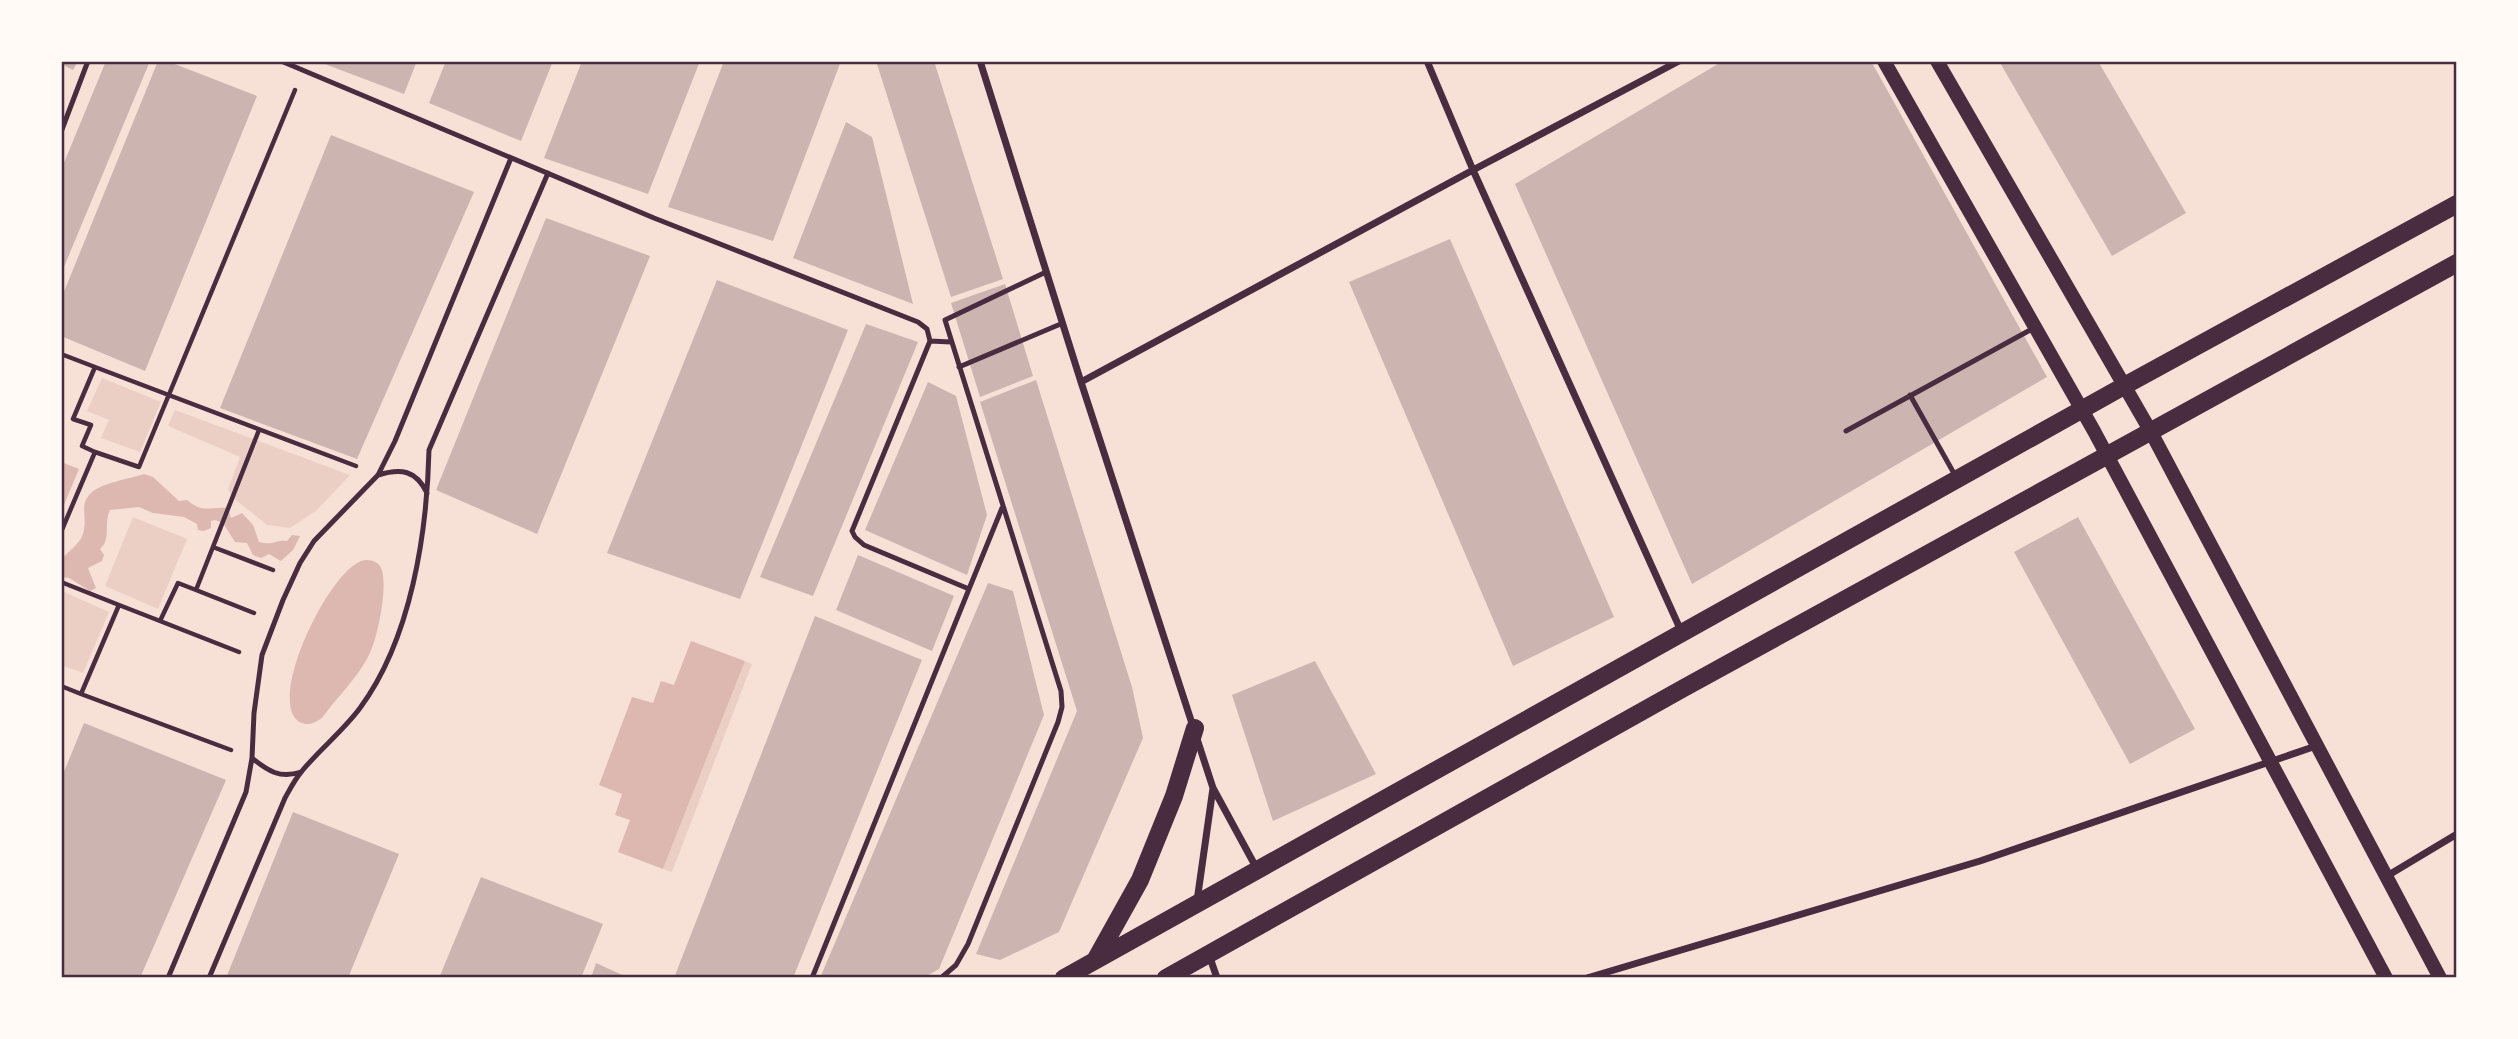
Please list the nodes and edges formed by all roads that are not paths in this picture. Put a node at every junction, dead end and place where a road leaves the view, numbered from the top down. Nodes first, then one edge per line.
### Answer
1 (88, 61) edge
2 (281, 61) edge
3 (980, 61) edge
4 (1427, 61) edge
5 (1679, 61) edge
6 (1884, 61) edge
7 (1937, 61) edge
8 (61, 132) edge
9 (511, 158) junction
10 (1473, 170) junction
11 (548, 173) junction
12 (2457, 204) edge
13 (2457, 263) edge
14 (1046, 272) junction
15 (1062, 323) junction
16 (2035, 327) junction
17 (930, 341) junction
18 (951, 342) junction
19 (958, 367) junction
20 (1081, 382) junction
21 (2124, 386) junction
22 (1910, 396) junction
23 (2082, 410) junction
24 (1846, 431) dead end
25 (2151, 432) junction
26 (2107, 454) junction
27 (378, 475) junction
28 (1958, 480) junction
29 (428, 496) junction
30 (1002, 508) junction
31 (968, 589) junction
32 (1682, 633) junction
33 (1195, 729) junction
34 (2317, 746) junction
35 (252, 758) junction
36 (2271, 763) junction
37 (301, 772) junction
38 (1213, 788) junction
39 (2457, 834) edge
40 (1257, 870) junction
41 (2386, 876) junction
42 (1197, 903) junction
43 (1208, 954) junction
44 (1095, 960) junction
45 (169, 978) edge
46 (209, 978) edge
47 (812, 978) edge
48 (941, 978) edge
49 (1064, 978) edge
50 (1166, 978) edge
51 (1217, 978) edge
52 (1587, 978) edge
53 (2386, 978) edge
54 (2440, 978) edge

1 - 8 lane
2 - 9 lane
3 - 14 street
4 - 10 street
5 - 10 street
6 - 16 main road
7 - 21 main road
9 - 11 lane
9 - 27 lane
10 - 20 street
10 - 32 street
11 - 17 lane
11 - 29 lane
12 - 21 main road
13 - 25 main road
14 - 15 street
14 - 18 lane
15 - 19 lane
15 - 20 street
16 - 22 lane
16 - 23 main road
17 - 18 lane
17 - 31 lane
18 - 19 lane
19 - 30 lane
20 - 33 street
21 - 23 main road
21 - 25 main road
22 - 24 lane
22 - 28 lane
23 - 26 main road
23 - 28 main road
25 - 26 main road
25 - 34 main road
26 - 36 main road
26 - 43 main road
27 - 29 lane
27 - 35 lane
28 - 32 main road
29 - 37 lane
30 - 31 lane
30 - 48 lane
31 - 47 lane
32 - 40 main road
33 - 38 street
33 - 44 main road
34 - 36 street
34 - 41 main road
35 - 37 lane
35 - 45 lane
36 - 52 street
36 - 53 main road
37 - 46 lane
38 - 40 street
38 - 42 street
39 - 41 street
40 - 42 main road
41 - 54 main road
42 - 44 main road
43 - 50 main road
43 - 51 street
44 - 49 main road

